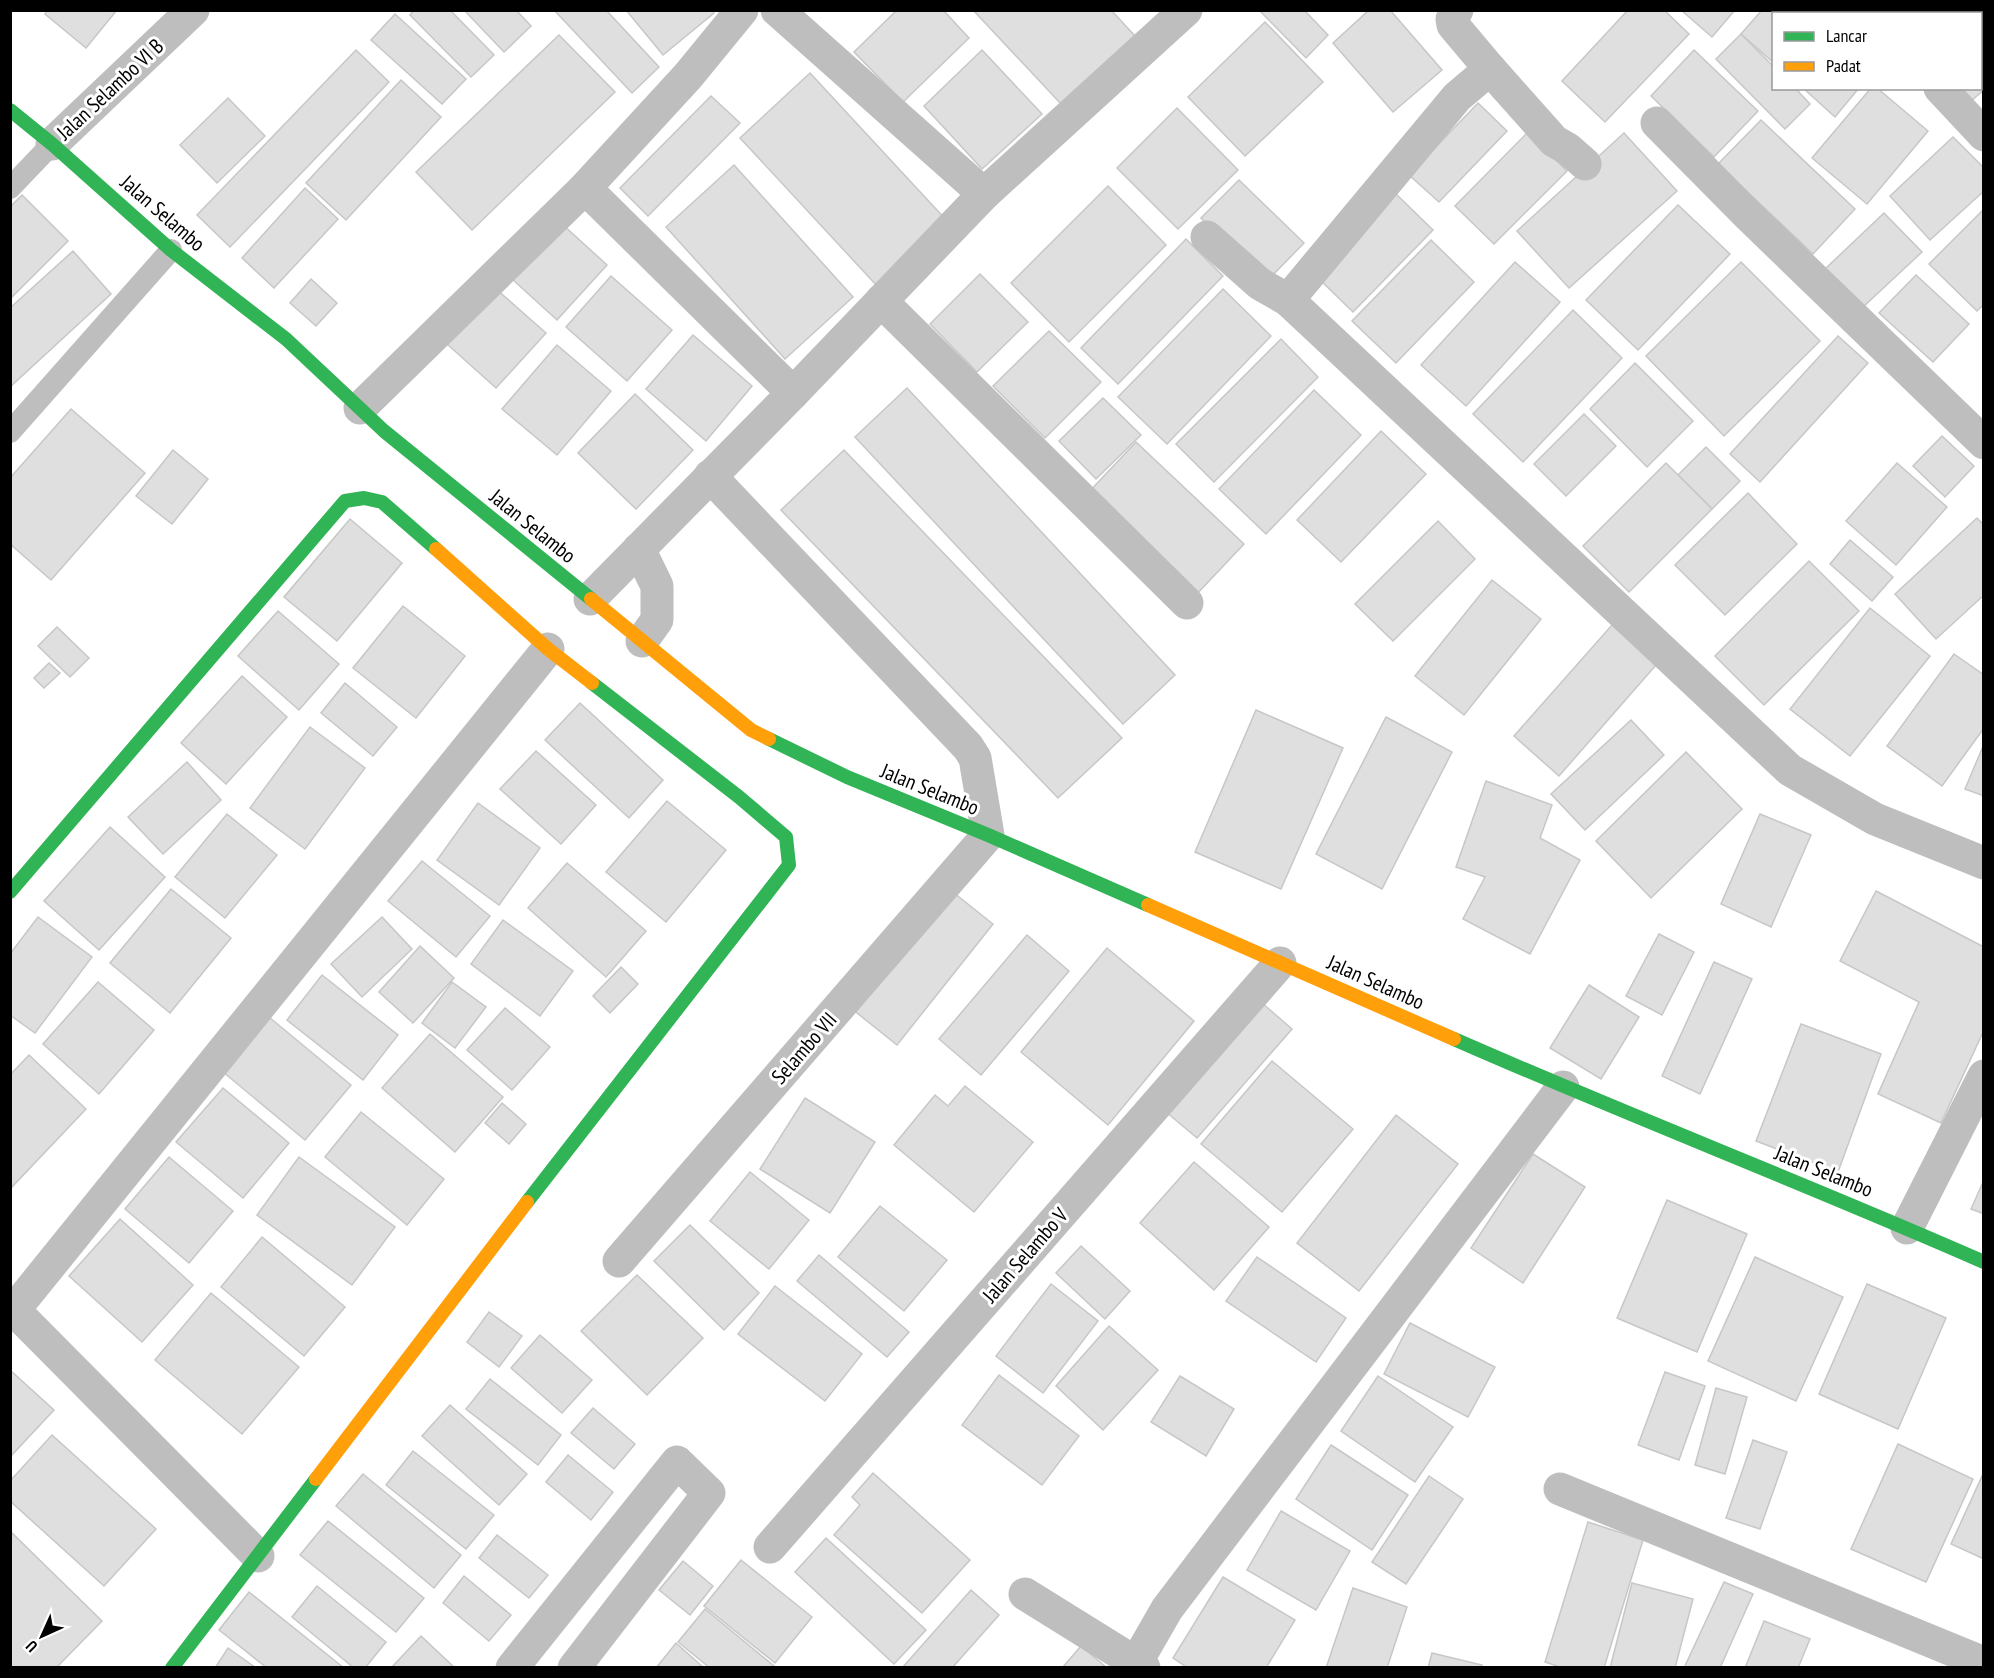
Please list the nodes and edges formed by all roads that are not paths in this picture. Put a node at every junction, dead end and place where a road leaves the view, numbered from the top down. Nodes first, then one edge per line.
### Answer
1 (194, 10) edge
2 (742, 10) edge
3 (777, 10) edge
4 (1457, 10) edge
5 (1173, 15) edge
6 (1490, 69) junction
7 (1942, 90) edge
8 (10, 110) edge
9 (1657, 123) dead end
10 (1983, 135) edge
11 (52, 144) junction
12 (1585, 164) dead end
13 (10, 188) edge
14 (585, 188) junction
15 (984, 194) junction
16 (1207, 237) dead end
17 (171, 250) junction
18 (1288, 300) junction
19 (881, 301) junction
20 (793, 393) junction
21 (360, 408) junction
22 (10, 432) edge
23 (1983, 443) edge
24 (710, 476) junction
25 (639, 549) junction
26 (590, 599) junction
27 (1187, 603) dead end
28 (642, 641) junction
29 (548, 649) junction
30 (988, 835) junction
31 (1983, 863) edge
32 (10, 892) edge
33 (1280, 963) junction
34 (1983, 1076) edge
35 (1563, 1086) junction
36 (1907, 1228) junction
37 (620, 1261) dead end
38 (1983, 1262) edge
39 (12, 1308) edge
40 (1560, 1490) dead end
41 (770, 1547) dead end
42 (258, 1556) junction
43 (1025, 1594) dead end
44 (1983, 1663) edge
45 (1140, 1665) edge
46 (172, 1668) edge
47 (512, 1668) edge
48 (574, 1668) edge

1 - 11 street, Jalan Selambo VI B
2 - 14 street
3 - 15 street
4 - 6 street
5 - 15 street
6 - 12 street
6 - 18 street
7 - 10 street
8 - 11 street, Jalan Selambo
9 - 23 street
11 - 13 lane
11 - 17 street, Jalan Selambo
14 - 20 street
14 - 21 street
15 - 19 street
16 - 18 street
17 - 21 street, Jalan Selambo
17 - 22 lane
18 - 31 street
19 - 20 street
19 - 27 street
20 - 24 street
21 - 26 street, Jalan Selambo
24 - 25 street
24 - 30 street
25 - 26 street
25 - 28 street
26 - 28 street, Jalan Selambo
28 - 30 street, Jalan Selambo
29 - 32 street
29 - 39 street
29 - 42 street
30 - 33 street, Jalan Selambo
30 - 37 street, Selambo VII
33 - 35 street, Jalan Selambo
33 - 41 street, Jalan Selambo V
34 - 36 street
35 - 36 street, Jalan Selambo
35 - 45 street
36 - 38 street, Jalan Selambo
39 - 42 street
40 - 44 street
42 - 46 street
43 - 45 street
47 - 48 street

